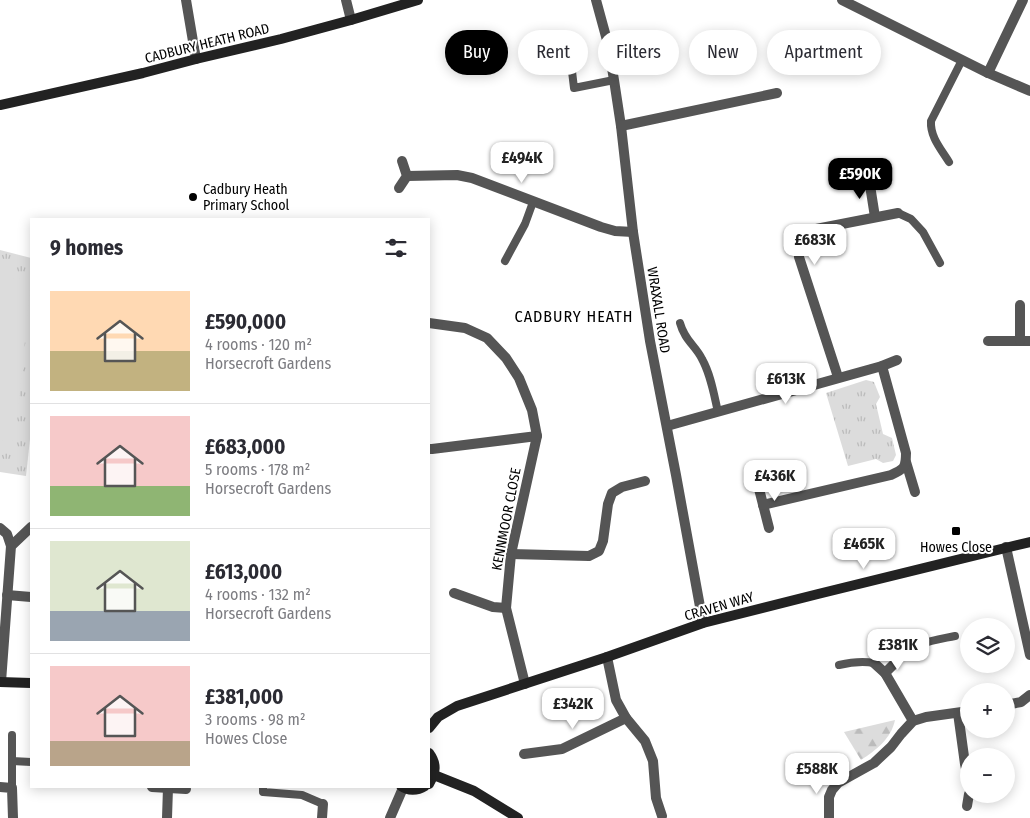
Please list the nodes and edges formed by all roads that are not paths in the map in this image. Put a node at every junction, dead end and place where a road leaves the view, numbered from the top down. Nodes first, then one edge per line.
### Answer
1 (186, 0) edge
2 (346, 0) edge
3 (418, 0) edge
4 (596, 0) edge
5 (842, 0) edge
6 (1023, 0) edge
7 (351, 20) junction
8 (196, 59) junction
9 (962, 60) junction
10 (988, 73) junction
11 (572, 75) edge
12 (614, 80) junction
13 (1030, 91) edge
14 (777, 93) dead end
15 (0, 105) edge
16 (621, 126) junction
17 (402, 161) dead end
18 (949, 162) dead end
19 (407, 176) junction
20 (869, 179) dead end
21 (399, 188) dead end
22 (533, 202) junction
23 (898, 213) joint
24 (875, 217) junction
25 (633, 232) junction
26 (505, 261) dead end
27 (940, 263) dead end
28 (1020, 305) dead end
29 (430, 323) edge
30 (680, 323) dead end
31 (988, 341) dead end
32 (1025, 341) edge
33 (897, 360) dead end
34 (882, 366) junction
35 (838, 377) junction
36 (718, 412) junction
37 (667, 426) junction
38 (537, 436) junction
39 (430, 449) edge
40 (906, 462) junction
41 (757, 481) dead end
42 (645, 482) dead end
43 (915, 492) dead end
44 (763, 505) junction
45 (0, 528) edge
46 (30, 528) edge
47 (769, 528) dead end
48 (1030, 542) edge
49 (11, 546) junction
50 (1006, 547) junction
51 (511, 554) junction
52 (454, 594) dead end
53 (8, 595) junction
54 (30, 597) edge
55 (506, 608) junction
56 (703, 623) junction
57 (956, 636) dead end
58 (1030, 655) edge
59 (607, 657) junction
60 (898, 660) joint
61 (874, 663) joint
62 (839, 665) dead end
63 (885, 673) junction
64 (0, 682) edge
65 (30, 683) edge
66 (525, 684) junction
67 (1030, 695) edge
68 (1015, 703) edge
69 (958, 712) joint
70 (626, 718) junction
71 (914, 721) junction
72 (430, 727) edge
73 (12, 735) dead end
74 (963, 748) edge
75 (524, 754) dead end
76 (430, 755) edge
77 (12, 761) junction
78 (30, 762) edge
79 (431, 779) edge
80 (0, 787) edge
81 (12, 788) junction
82 (168, 788) joint
83 (186, 788) edge
84 (263, 788) edge
85 (402, 788) edge
86 (406, 788) edge
87 (420, 788) edge
88 (968, 803) edge
89 (323, 804) joint
90 (967, 806) dead end
91 (662, 816) dead end
92 (13, 818) edge
93 (167, 818) edge
94 (322, 818) edge
95 (390, 818) edge
96 (518, 818) edge
97 (829, 818) edge

1 - 8 street
2 - 7 street
3 - 7 street, CADBURY HEATH ROAD
4 - 12 street, WRAXALL ROAD
5 - 9 street
6 - 10 street
7 - 8 street, CADBURY HEATH ROAD
8 - 15 street, CADBURY HEATH ROAD
9 - 10 street
9 - 18 lane
10 - 13 street
11 - 12 lane
12 - 16 street, WRAXALL ROAD
14 - 16 street
16 - 25 street, WRAXALL ROAD
17 - 19 street
19 - 21 street
19 - 22 street
20 - 24 street
22 - 25 street
22 - 26 lane
23 - 24 street
23 - 27 lane
24 - 35 street
25 - 37 street, WRAXALL ROAD
28 - 32 street
29 - 38 street, KENNMOOR CLOSE
30 - 36 lane
31 - 32 street
33 - 34 street
34 - 35 street
34 - 40 street
35 - 36 street
36 - 37 street
37 - 56 street, WRAXALL ROAD
38 - 39 street
38 - 51 street, KENNMOOR CLOSE
40 - 43 street
40 - 44 street
41 - 44 street
42 - 51 street
44 - 47 street
45 - 49 street
46 - 49 street
48 - 50 street, CRAVEN WAY
49 - 53 street
50 - 56 street, CRAVEN WAY
50 - 58 street
51 - 55 street, KENNMOOR CLOSE
52 - 55 street
53 - 54 street
53 - 64 street
55 - 66 street, KENNMOOR CLOSE
56 - 59 street, CRAVEN WAY
57 - 60 lane
59 - 66 street, CRAVEN WAY
59 - 70 street
60 - 63 street
61 - 62 lane
61 - 63 street
63 - 71 street
64 - 65 street
66 - 72 street, CRAVEN WAY
67 - 68 street
69 - 71 street
69 - 74 street
70 - 75 street
70 - 91 street
71 - 97 street
73 - 77 lane
76 - 79 street
77 - 78 lane
77 - 81 lane
79 - 96 street
80 - 81 street
81 - 92 street
82 - 83 street
82 - 93 street
84 - 89 lane
85 - 95 street
86 - 87 street
88 - 90 street
89 - 94 street

